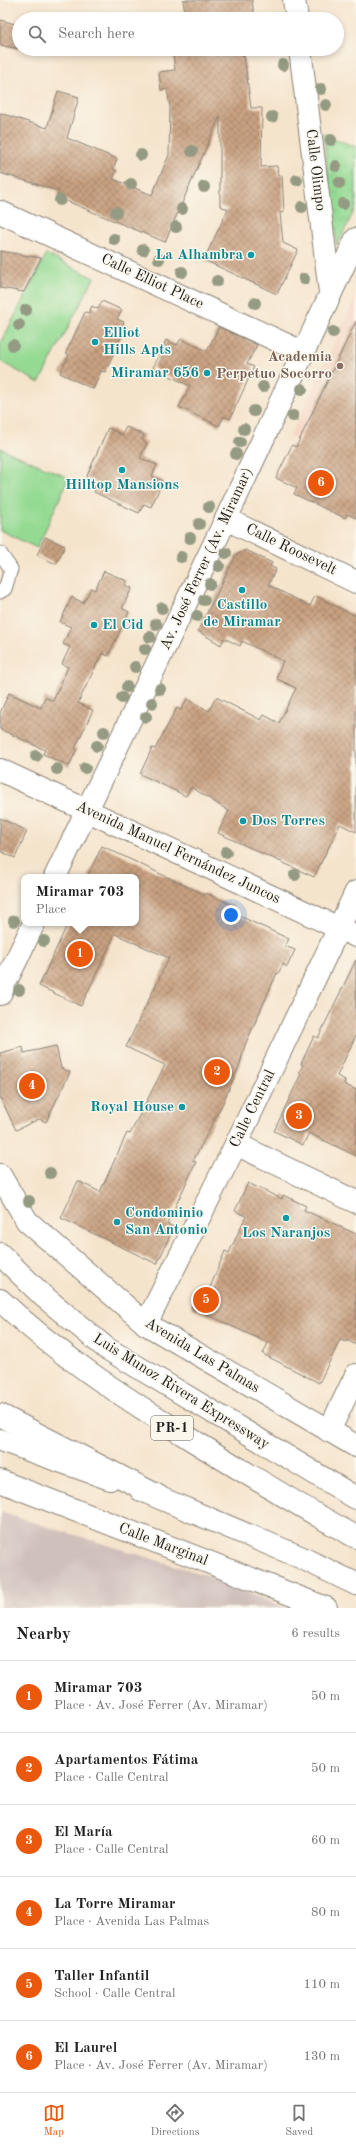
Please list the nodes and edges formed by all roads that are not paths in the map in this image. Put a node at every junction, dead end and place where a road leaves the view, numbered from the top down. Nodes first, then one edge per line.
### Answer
1 (294, 0) edge
2 (296, 12) edge
3 (301, 56) edge
4 (0, 212) edge
5 (356, 239) edge
6 (330, 292) junction
7 (304, 353) junction
8 (226, 519) junction
9 (0, 553) edge
10 (356, 582) edge
11 (0, 592) edge
12 (0, 770) edge
13 (87, 810) junction
14 (56, 874) edge
15 (356, 892) edge
16 (33, 926) edge
17 (348, 932) edge
18 (0, 994) edge
19 (236, 1144) junction
20 (0, 1175) edge
21 (356, 1202) edge
22 (0, 1254) edge
23 (0, 1300) edge
24 (146, 1324) junction
25 (356, 1375) edge
26 (0, 1415) edge
27 (329, 1431) junction
28 (0, 1440) edge
29 (356, 1446) edge
30 (0, 1481) edge
31 (0, 1486) edge
32 (32, 1494) junction
33 (158, 1496) junction
34 (356, 1498) edge
35 (356, 1537) edge
36 (356, 1584) edge
37 (326, 1608) edge

1 - 2 main road
3 - 6 main road, Calle Olimpo
4 - 7 main road, Calle Elliot Place
5 - 6 main road, Av. José Ferrer (Av. Miramar)
6 - 7 main road, Av. José Ferrer (Av. Miramar)
7 - 8 main road, Av. José Ferrer (Av. Miramar)
8 - 10 main road, Calle Roosevelt
8 - 13 main road, Av. José Ferrer (Av. Miramar)
9 - 11 lane
12 - 13 main road, Avenida Manuel Fernández Juncos
13 - 14 main road, Av. José Ferrer (Av. Miramar)
13 - 17 main road, Avenida Manuel Fernández Juncos
15 - 17 main road, Calle Central
16 - 18 main road
17 - 19 main road, Calle Central
19 - 21 main road
19 - 24 main road, Calle Central
20 - 24 main road, Avenida Las Palmas
22 - 34 main road, Luis Munoz Rivera Expressway / PR-1
23 - 35 main road, PR-1
24 - 27 main road, Avenida Las Palmas
25 - 27 main road
26 - 33 main road
27 - 29 main road, Avenida Las Palmas
28 - 33 main road
30 - 32 main road, Calle Marginal
31 - 32 main road
32 - 37 main road, Calle Marginal
33 - 36 main road

